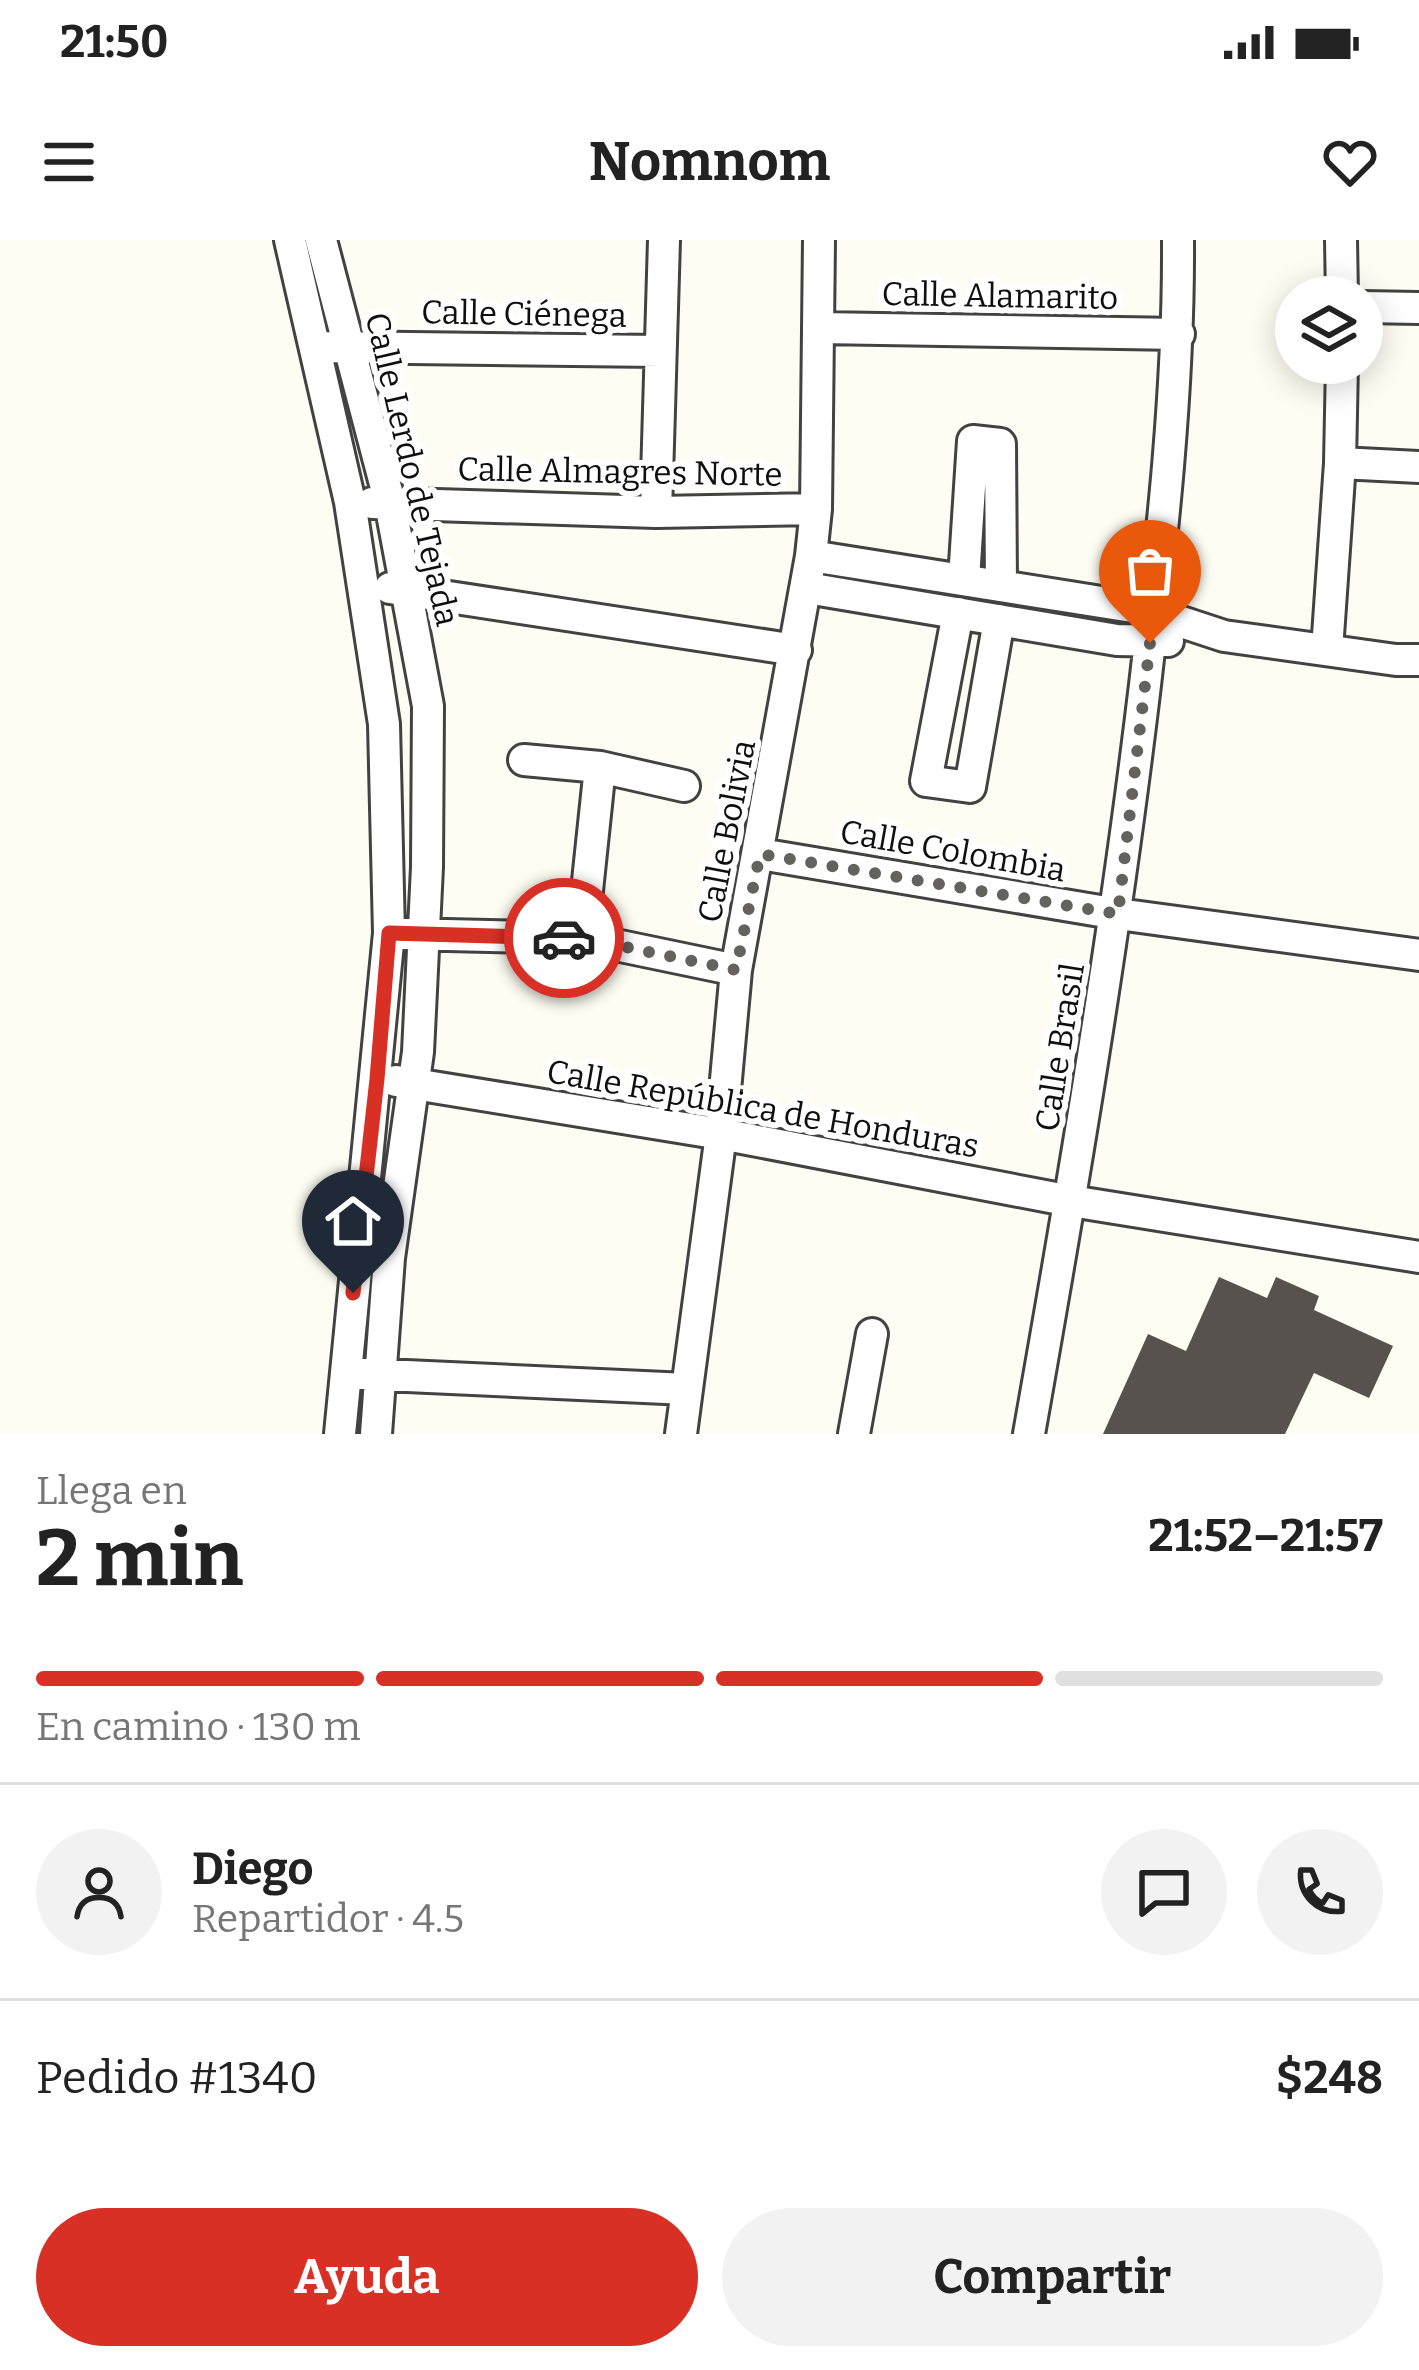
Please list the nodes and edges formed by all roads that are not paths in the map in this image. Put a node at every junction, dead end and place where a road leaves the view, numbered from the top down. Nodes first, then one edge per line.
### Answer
1 (290, 240) edge
2 (321, 240) edge
3 (664, 240) edge
4 (819, 240) edge
5 (1178, 240) edge
6 (1341, 240) edge
7 (1342, 276) edge
8 (1383, 308) edge
9 (1419, 308) edge
10 (820, 328) junction
11 (1179, 334) junction
12 (346, 346) junction
13 (314, 347) junction
14 (660, 351) junction
15 (1342, 384) edge
16 (1340, 463) junction
17 (1419, 467) edge
18 (350, 502) junction
19 (390, 503) junction
20 (816, 509) junction
21 (656, 512) junction
22 (811, 556) junction
23 (964, 579) junction
24 (1001, 585) junction
25 (366, 587) junction
26 (807, 588) junction
27 (409, 589) junction
28 (958, 613) junction
29 (999, 620) junction
30 (1152, 628) junction
31 (796, 650) junction
32 (1327, 650) junction
33 (1419, 660) edge
34 (524, 760) dead end
35 (600, 767) junction
36 (685, 786) dead end
37 (760, 854) junction
38 (1118, 914) junction
39 (389, 933) junction
40 (424, 935) junction
41 (582, 938) junction
42 (1419, 955) edge
43 (736, 970) junction
44 (377, 1079) junction
45 (414, 1083) junction
46 (721, 1134) junction
47 (1071, 1201) junction
48 (1419, 1257) edge
49 (872, 1334) dead end
50 (344, 1372) junction
51 (381, 1376) junction
52 (687, 1389) junction
53 (340, 1434) edge
54 (376, 1434) edge
55 (681, 1434) edge
56 (854, 1434) edge
57 (1030, 1434) edge

1 - 13 street, Calle Lerdo de Tejada
2 - 12 street, Calle Lerdo de Tejada
3 - 14 street
4 - 10 street, Calle Bolivia
5 - 11 street, Calle Brasil
6 - 7 street
8 - 9 street
10 - 11 street, Calle Alamarito
10 - 20 street, Calle Bolivia
11 - 30 street, Calle Brasil
12 - 13 street, Calle Ciénega
12 - 14 street, Calle Ciénega
12 - 19 street, Calle Lerdo de Tejada
13 - 18 street, Calle Lerdo de Tejada
14 - 21 street
15 - 16 street
16 - 17 street
16 - 32 street
18 - 19 street, Calle Almagres Norte
18 - 25 street, Calle Lerdo de Tejada
19 - 21 street, Calle Almagres Norte
19 - 27 street, Calle Lerdo de Tejada
20 - 21 street, Calle Almagres Norte
20 - 22 street, Calle Bolivia
22 - 23 street
22 - 26 street, Calle Bolivia
23 - 24 street
23 - 24 street
24 - 30 street
25 - 27 street
25 - 39 street, Calle Lerdo de Tejada
26 - 28 street
26 - 31 street, Calle Bolivia
27 - 31 street
27 - 40 street, Calle Lerdo de Tejada
28 - 29 street
28 - 29 street
29 - 30 street
30 - 32 street
30 - 38 street, Calle Brasil
31 - 37 street, Calle Bolivia
32 - 33 street
34 - 35 street
35 - 36 street
35 - 41 street
37 - 38 street, Calle Colombia
37 - 43 street, Calle Bolivia
38 - 42 street, Calle Colombia
38 - 47 street, Calle Brasil
39 - 40 street
39 - 44 street, Calle Lerdo de Tejada
40 - 41 street
40 - 45 street, Calle Lerdo de Tejada
41 - 43 street
43 - 46 street, Calle Bolivia
44 - 45 street, Calle República de Honduras
44 - 50 street, Calle Lerdo de Tejada
45 - 46 street, Calle República de Honduras
45 - 51 street, Calle Lerdo de Tejada
46 - 47 street, Calle República de Honduras
46 - 52 street, Calle Bolivia
47 - 48 street, Calle República de Honduras
47 - 57 street, Calle Brasil
49 - 56 street
50 - 51 street
50 - 53 street, Calle Lerdo de Tejada
51 - 52 street
51 - 54 street, Calle Lerdo de Tejada
52 - 55 street, Calle Bolivia

